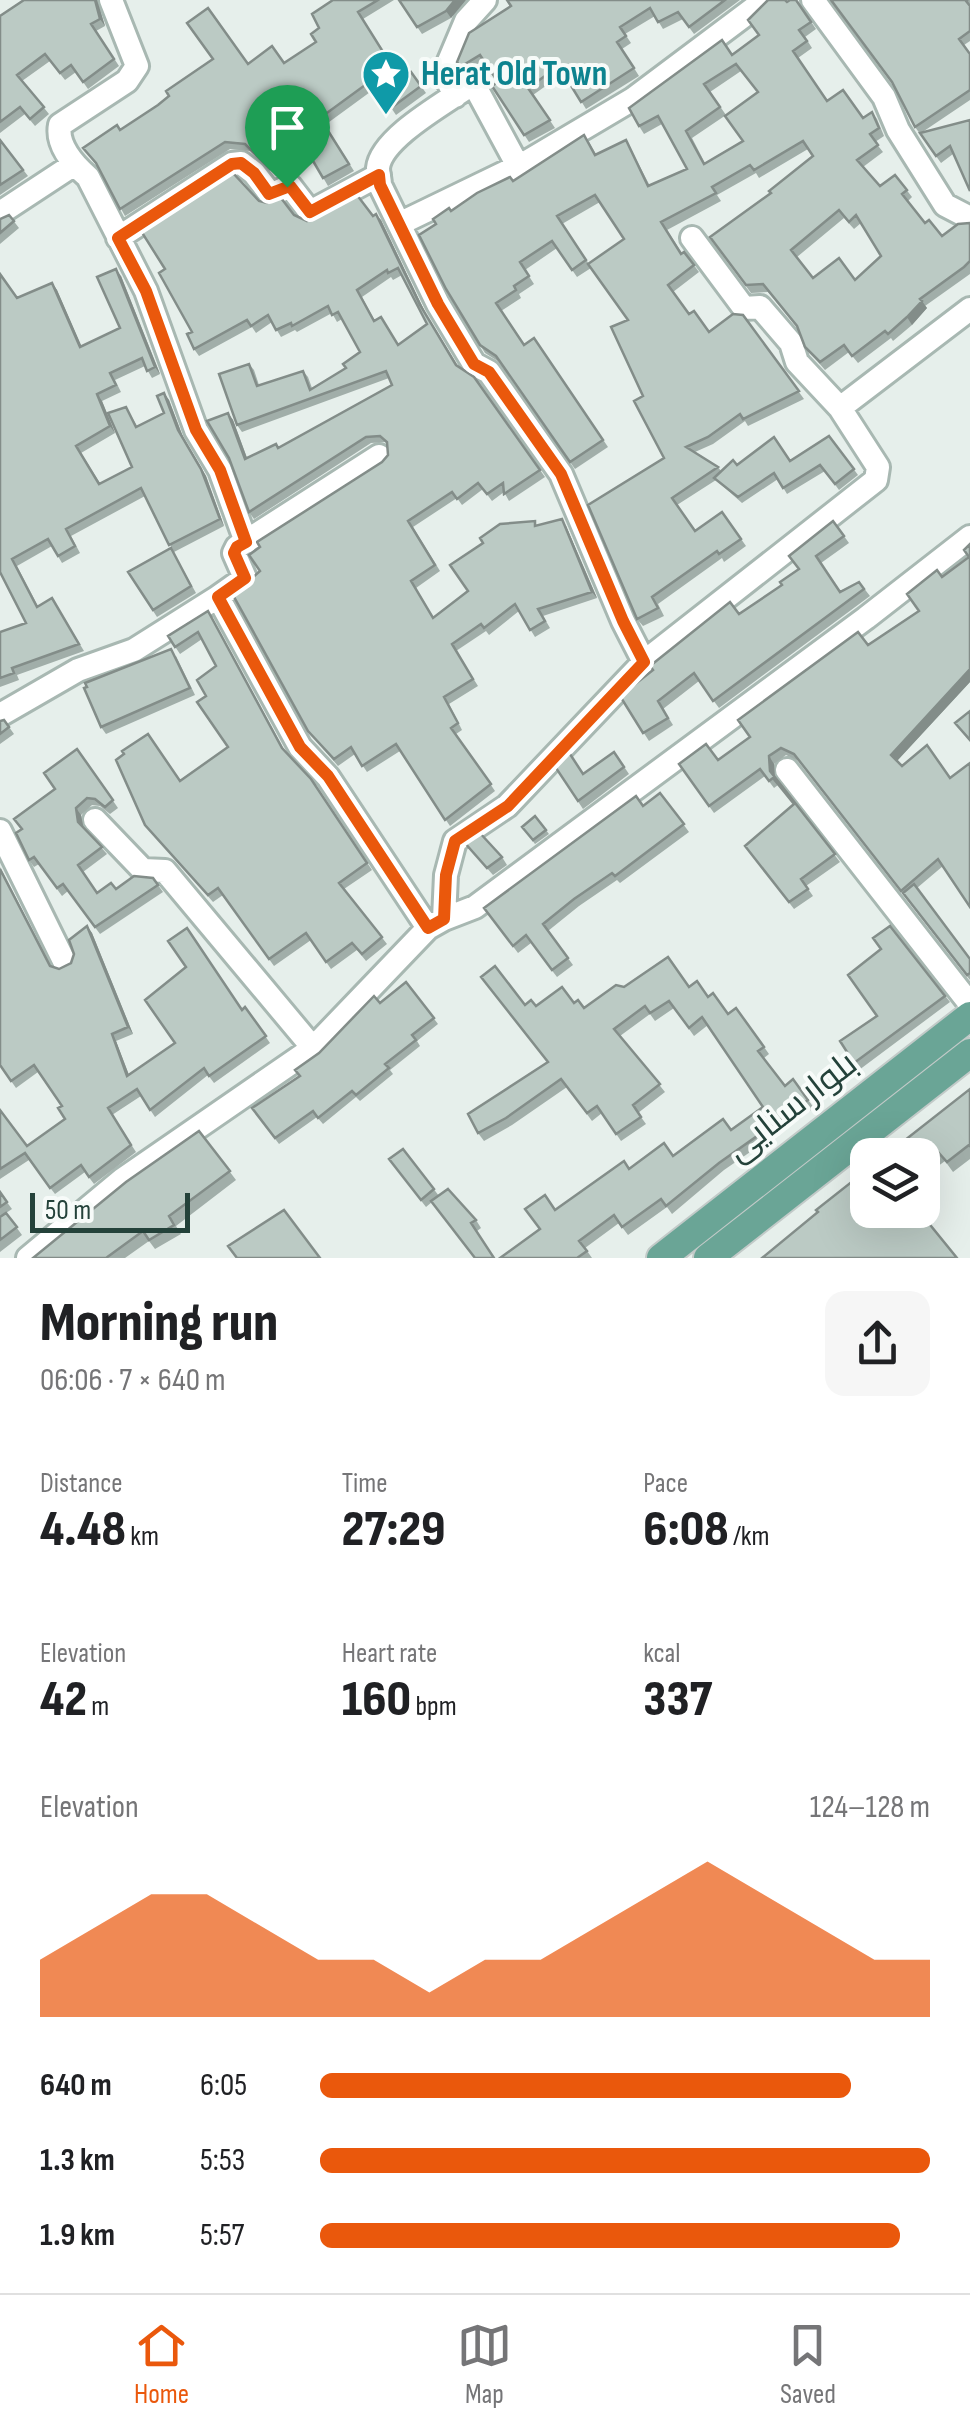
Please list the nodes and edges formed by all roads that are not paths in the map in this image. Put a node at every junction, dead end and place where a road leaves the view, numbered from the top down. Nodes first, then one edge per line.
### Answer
1 (112, 0) edge
2 (485, 0) edge
3 (758, 0) edge
4 (813, 0) edge
5 (455, 96) junction
6 (73, 165) junction
7 (518, 166) junction
8 (379, 175) junction
9 (0, 213) edge
10 (970, 218) edge
11 (400, 223) junction
12 (118, 238) junction
13 (692, 238) dead end
14 (970, 309) edge
15 (840, 408) junction
16 (379, 456) dead end
17 (970, 537) edge
18 (246, 542) junction
19 (218, 597) junction
20 (644, 662) junction
21 (0, 714) edge
22 (787, 770) dead end
23 (95, 820) dead end
24 (0, 831) edge
25 (436, 924) junction
26 (64, 960) dead end
27 (970, 1004) edge
28 (970, 1016) edge
29 (313, 1048) junction
30 (970, 1053) edge
31 (722, 1254) edge
32 (28, 1258) edge
33 (661, 1258) edge

1 - 6 street
2 - 5 street
3 - 7 street
4 - 10 street
5 - 7 street
5 - 8 street
6 - 9 street
6 - 12 street
7 - 11 street
8 - 11 street
8 - 12 street
11 - 20 street
12 - 18 street
13 - 15 street
14 - 15 street
15 - 20 street
16 - 18 street
17 - 25 street
18 - 19 street
19 - 21 street
19 - 25 street
20 - 25 street
22 - 27 street
23 - 29 street
24 - 26 street
25 - 29 street
28 - 33 main road, بلوار سنایی
29 - 32 street
30 - 31 main road, بلوار سنایی

